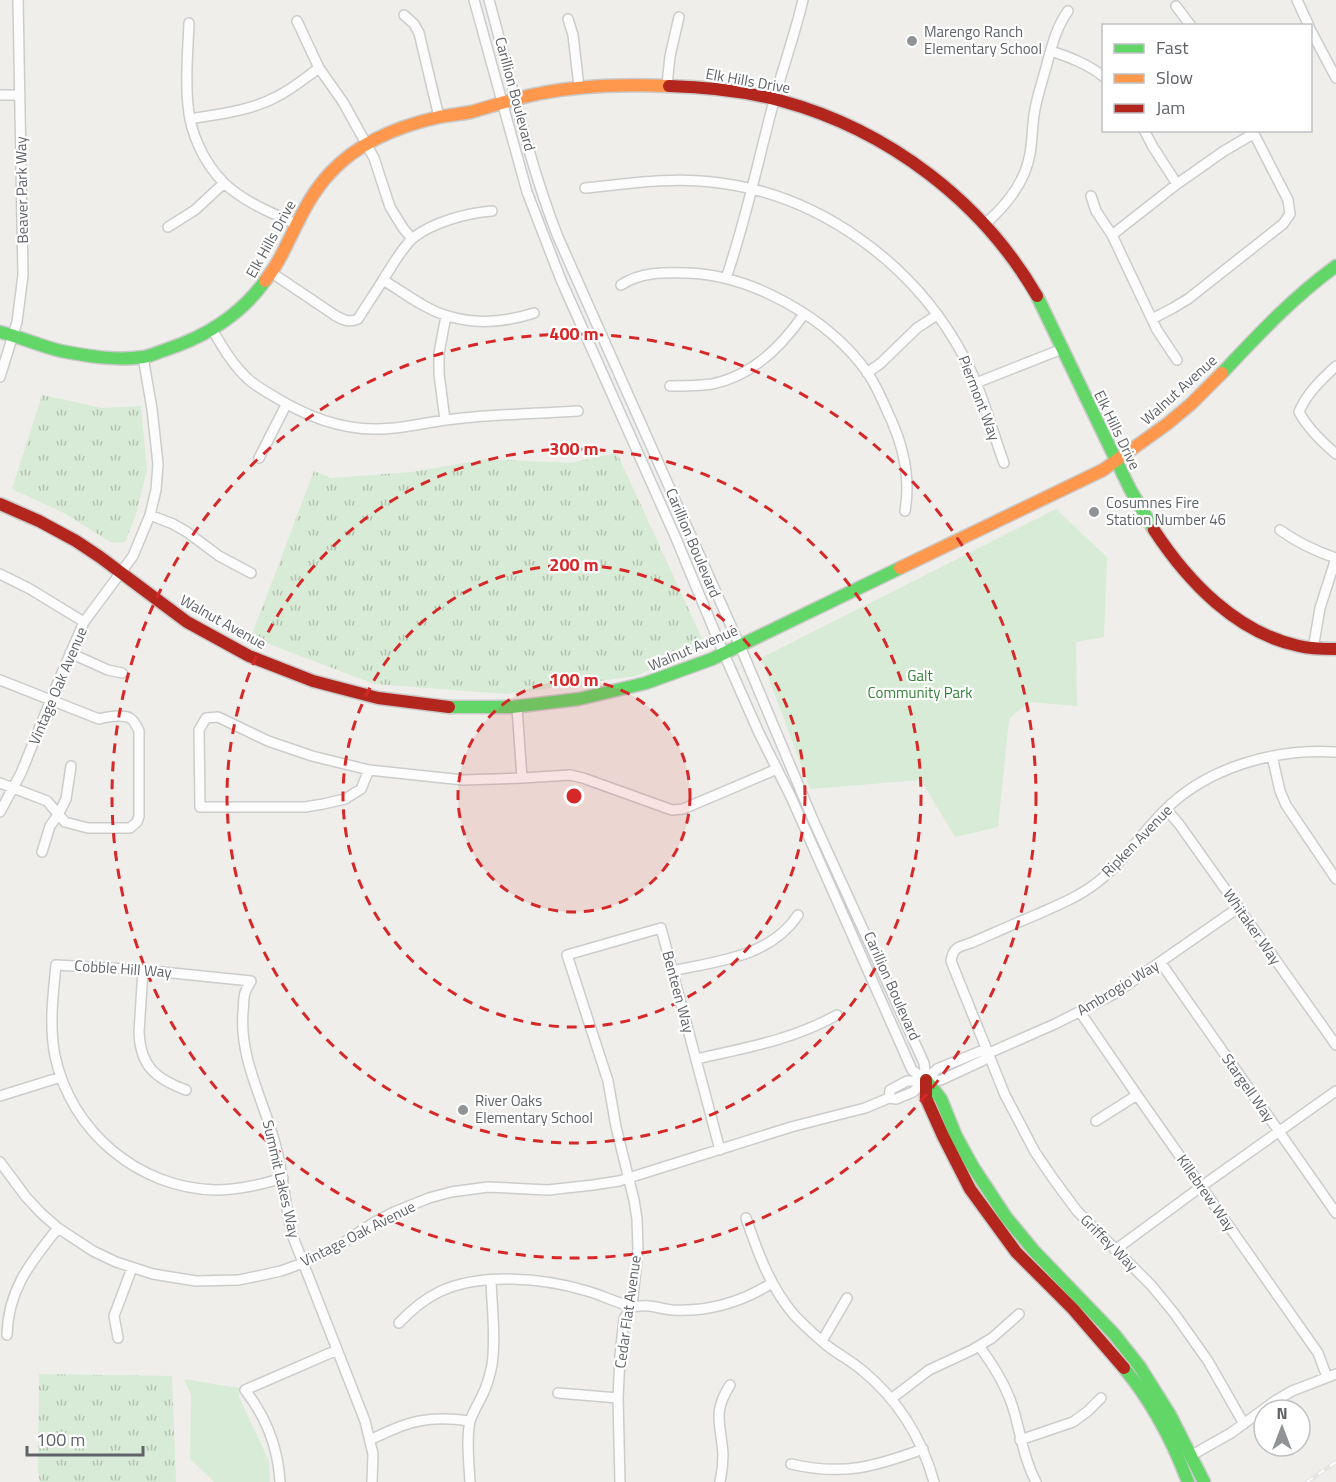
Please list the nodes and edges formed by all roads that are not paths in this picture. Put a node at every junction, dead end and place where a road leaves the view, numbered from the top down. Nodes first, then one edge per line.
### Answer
1 (18, 0) edge
2 (474, 0) edge
3 (489, 0) edge
4 (804, 0) edge
5 (1297, 0) edge
6 (1176, 6) dead end
7 (1068, 11) dead end
8 (404, 15) dead end
9 (679, 17) dead end
10 (568, 19) dead end
11 (297, 21) dead end
12 (189, 23) dead end
13 (1190, 24) edge
14 (1306, 24) edge
15 (1312, 35) edge
16 (1051, 51) junction
17 (319, 68) junction
18 (1102, 76) edge
19 (1336, 78) edge
20 (667, 86) junction
21 (579, 87) junction
22 (0, 95) edge
23 (20, 95) junction
24 (515, 98) junction
25 (774, 99) junction
26 (502, 102) junction
27 (439, 117) junction
28 (190, 119) junction
29 (1145, 132) edge
30 (1252, 132) edge
31 (365, 144) junction
32 (224, 183) junction
33 (1177, 184) junction
34 (585, 188) dead end
35 (752, 188) junction
36 (1091, 195) dead end
37 (492, 211) dead end
38 (296, 224) junction
39 (985, 225) junction
40 (168, 227) dead end
41 (1113, 235) junction
42 (412, 239) junction
43 (1336, 266) edge
44 (272, 273) junction
45 (726, 278) junction
46 (383, 280) junction
47 (621, 285) dead end
48 (534, 313) dead end
49 (804, 314) junction
50 (937, 315) junction
51 (446, 316) junction
52 (1152, 319) junction
53 (213, 330) junction
54 (0, 332) edge
55 (13, 335) junction
56 (1062, 349) junction
57 (143, 357) junction
58 (1177, 360) dead end
59 (1336, 366) edge
60 (867, 373) junction
61 (0, 377) edge
62 (976, 383) junction
63 (670, 386) dead end
64 (286, 405) junction
65 (578, 411) dead end
66 (445, 420) junction
67 (1336, 454) edge
68 (259, 458) dead end
69 (1117, 460) junction
70 (1004, 464) dead end
71 (0, 504) edge
72 (905, 511) dead end
73 (150, 515) junction
74 (1280, 530) dead end
75 (1336, 558) edge
76 (121, 573) junction
77 (251, 573) dead end
78 (0, 574) edge
79 (84, 622) junction
80 (740, 646) junction
81 (1313, 649) junction
82 (1336, 649) edge
83 (70, 653) junction
84 (724, 654) junction
85 (122, 673) dead end
86 (0, 680) edge
87 (51, 700) junction
88 (517, 708) junction
89 (1332, 752) edge
90 (1272, 756) junction
91 (71, 766) dead end
92 (369, 770) junction
93 (777, 770) junction
94 (522, 778) junction
95 (0, 783) edge
96 (13, 789) junction
97 (1166, 809) junction
98 (0, 812) edge
99 (58, 815) junction
100 (42, 852) dead end
101 (1336, 879) edge
102 (1238, 908) junction
103 (798, 915) dead end
104 (567, 955) joint
105 (1161, 963) junction
106 (142, 970) junction
107 (672, 971) junction
108 (251, 981) joint
109 (1080, 1012) junction
110 (837, 1015) dead end
111 (1336, 1046) edge
112 (989, 1053) junction
113 (696, 1059) junction
114 (61, 1077) junction
115 (926, 1080) junction
116 (186, 1090) dead end
117 (1336, 1091) edge
118 (0, 1095) edge
119 (1137, 1095) junction
120 (1096, 1121) dead end
121 (1278, 1131) junction
122 (720, 1150) junction
123 (0, 1162) edge
124 (283, 1178) junction
125 (629, 1178) junction
126 (1202, 1186) junction
127 (1336, 1213) edge
128 (746, 1218) dead end
129 (58, 1228) junction
130 (1115, 1250) junction
131 (303, 1263) junction
132 (132, 1268) junction
133 (491, 1281) junction
134 (772, 1283) junction
135 (847, 1299) dead end
136 (632, 1306) junction
137 (1019, 1314) dead end
138 (399, 1323) dead end
139 (7, 1335) dead end
140 (118, 1338) dead end
141 (822, 1341) junction
142 (979, 1346) junction
143 (337, 1350) junction
144 (1332, 1375) edge
145 (730, 1385) dead end
146 (558, 1393) dead end
147 (618, 1398) junction
148 (1101, 1398) dead end
149 (891, 1399) junction
150 (470, 1421) junction
151 (1244, 1424) junction
152 (370, 1440) junction
153 (1020, 1440) junction
154 (923, 1449) junction
155 (1192, 1455) junction
156 (791, 1464) dead end
157 (280, 1482) edge
158 (372, 1482) edge
159 (470, 1482) edge
160 (620, 1482) edge
161 (720, 1482) edge
162 (934, 1482) edge
163 (1036, 1482) edge
164 (1188, 1482) edge
165 (1203, 1482) edge

1 - 23 street, Beaver Park Way
2 - 26 street, Carillion Boulevard
3 - 24 street, Carillion Boulevard
4 - 25 street
5 - 14 street
6 - 13 street
7 - 16 street
8 - 27 street
9 - 20 street
10 - 21 street
11 - 17 street
12 - 28 street
15 - 19 street
16 - 18 street
16 - 39 street
17 - 28 street
17 - 31 street
20 - 21 street, Elk Hills Drive
20 - 25 street, Elk Hills Drive
21 - 24 street, Elk Hills Drive
22 - 23 street
23 - 55 street, Beaver Park Way
24 - 26 street, Elk Hills Drive
24 - 80 street, Carillion Boulevard
25 - 35 street
25 - 39 street, Elk Hills Drive
26 - 27 street, Elk Hills Drive
26 - 84 street, Carillion Boulevard
27 - 31 street, Elk Hills Drive
28 - 32 street
29 - 33 street
30 - 33 street
30 - 52 street
31 - 38 street, Elk Hills Drive
31 - 42 street
32 - 38 street
32 - 40 street
33 - 41 street
34 - 35 street, Piermont Way
35 - 45 street
35 - 50 street, Piermont Way
36 - 41 street
37 - 42 street
38 - 44 street, Elk Hills Drive
39 - 56 street, Elk Hills Drive
41 - 52 street
42 - 46 street
43 - 69 street, Walnut Avenue
44 - 46 street
44 - 53 street, Elk Hills Drive
45 - 47 street
45 - 49 street
46 - 51 street
48 - 51 street
49 - 60 street
49 - 63 street
50 - 60 street
50 - 62 street, Piermont Way
51 - 66 street
52 - 58 street
53 - 57 street, Elk Hills Drive
53 - 64 street
54 - 55 street, Elk Hills Drive
55 - 57 street, Elk Hills Drive
55 - 61 street, Beaver Park Way
56 - 62 street
56 - 69 street, Elk Hills Drive
57 - 73 street, Vintage Oak Avenue
59 - 67 street
60 - 72 street
62 - 70 street, Piermont Way
64 - 66 street
64 - 68 street
65 - 66 street
69 - 80 street, Walnut Avenue
69 - 81 street, Elk Hills Drive
71 - 76 street, Walnut Avenue
73 - 76 street, Vintage Oak Avenue
73 - 77 street
74 - 75 street
75 - 81 street
76 - 79 street, Vintage Oak Avenue
76 - 88 street, Walnut Avenue
78 - 79 street
79 - 83 street, Vintage Oak Avenue
80 - 84 street, Walnut Avenue
80 - 115 street, Carillion Boulevard
81 - 82 street, Elk Hills Drive
83 - 85 street
83 - 87 street, Vintage Oak Avenue
84 - 88 street, Walnut Avenue
84 - 93 street, Carillion Boulevard
86 - 87 street
87 - 96 street, Vintage Oak Avenue
87 - 99 street
88 - 94 street
89 - 90 street, Ripken Avenue
90 - 97 street, Ripken Avenue
90 - 101 street
91 - 99 street
92 - 92 street
92 - 94 street
93 - 94 street
93 - 115 street, Carillion Boulevard
95 - 96 street
96 - 98 street, Vintage Oak Avenue
96 - 99 street
97 - 102 street, Whitaker Way
97 - 112 street, Ripken Avenue
99 - 100 street
102 - 105 street, Ambrogio Way
102 - 111 street, Whitaker Way
103 - 107 street
104 - 107 street, Benteen Way
104 - 125 street, Cedar Flat Avenue
105 - 109 street, Ambrogio Way
105 - 121 street, Stargell Way
106 - 108 street, Cobble Hill Way
106 - 114 street, Cobble Hill Way
106 - 116 street
107 - 113 street, Benteen Way
108 - 124 street, Summit Lakes Way
109 - 112 street, Ambrogio Way
109 - 119 street, Killebrew Way
110 - 113 street
112 - 115 street, Ambrogio Way
112 - 130 street, Griffey Way
113 - 122 street, Benteen Way
114 - 118 street
114 - 124 street, Cobble Hill Way
115 - 122 street, Vintage Oak Avenue
115 - 155 street, Carillion Boulevard
115 - 164 street, Carillion Boulevard
117 - 121 street
119 - 120 street
119 - 126 street, Killebrew Way
121 - 126 street
121 - 127 street, Stargell Way
122 - 125 street, Vintage Oak Avenue
123 - 129 street, Vintage Oak Avenue
124 - 131 street, Summit Lakes Way
125 - 131 street, Vintage Oak Avenue
125 - 136 street, Cedar Flat Avenue
126 - 130 street
126 - 144 street, Killebrew Way
128 - 134 street
129 - 132 street, Vintage Oak Avenue
129 - 139 street
130 - 151 street, Griffey Way
131 - 132 street, Vintage Oak Avenue
131 - 143 street, Summit Lakes Way
132 - 140 street
133 - 136 street
133 - 138 street
133 - 150 street
134 - 136 street
134 - 141 street
135 - 141 street
136 - 147 street, Cedar Flat Avenue
137 - 142 street
141 - 149 street
142 - 149 street
142 - 153 street
143 - 152 street, Summit Lakes Way
143 - 157 street
144 - 151 street
145 - 161 street
146 - 147 street
147 - 160 street, Cedar Flat Avenue
148 - 153 street
149 - 154 street
150 - 152 street
150 - 159 street
151 - 155 street
152 - 158 street, Summit Lakes Way
153 - 163 street
154 - 156 street
154 - 162 street
155 - 165 street, Carillion Boulevard

